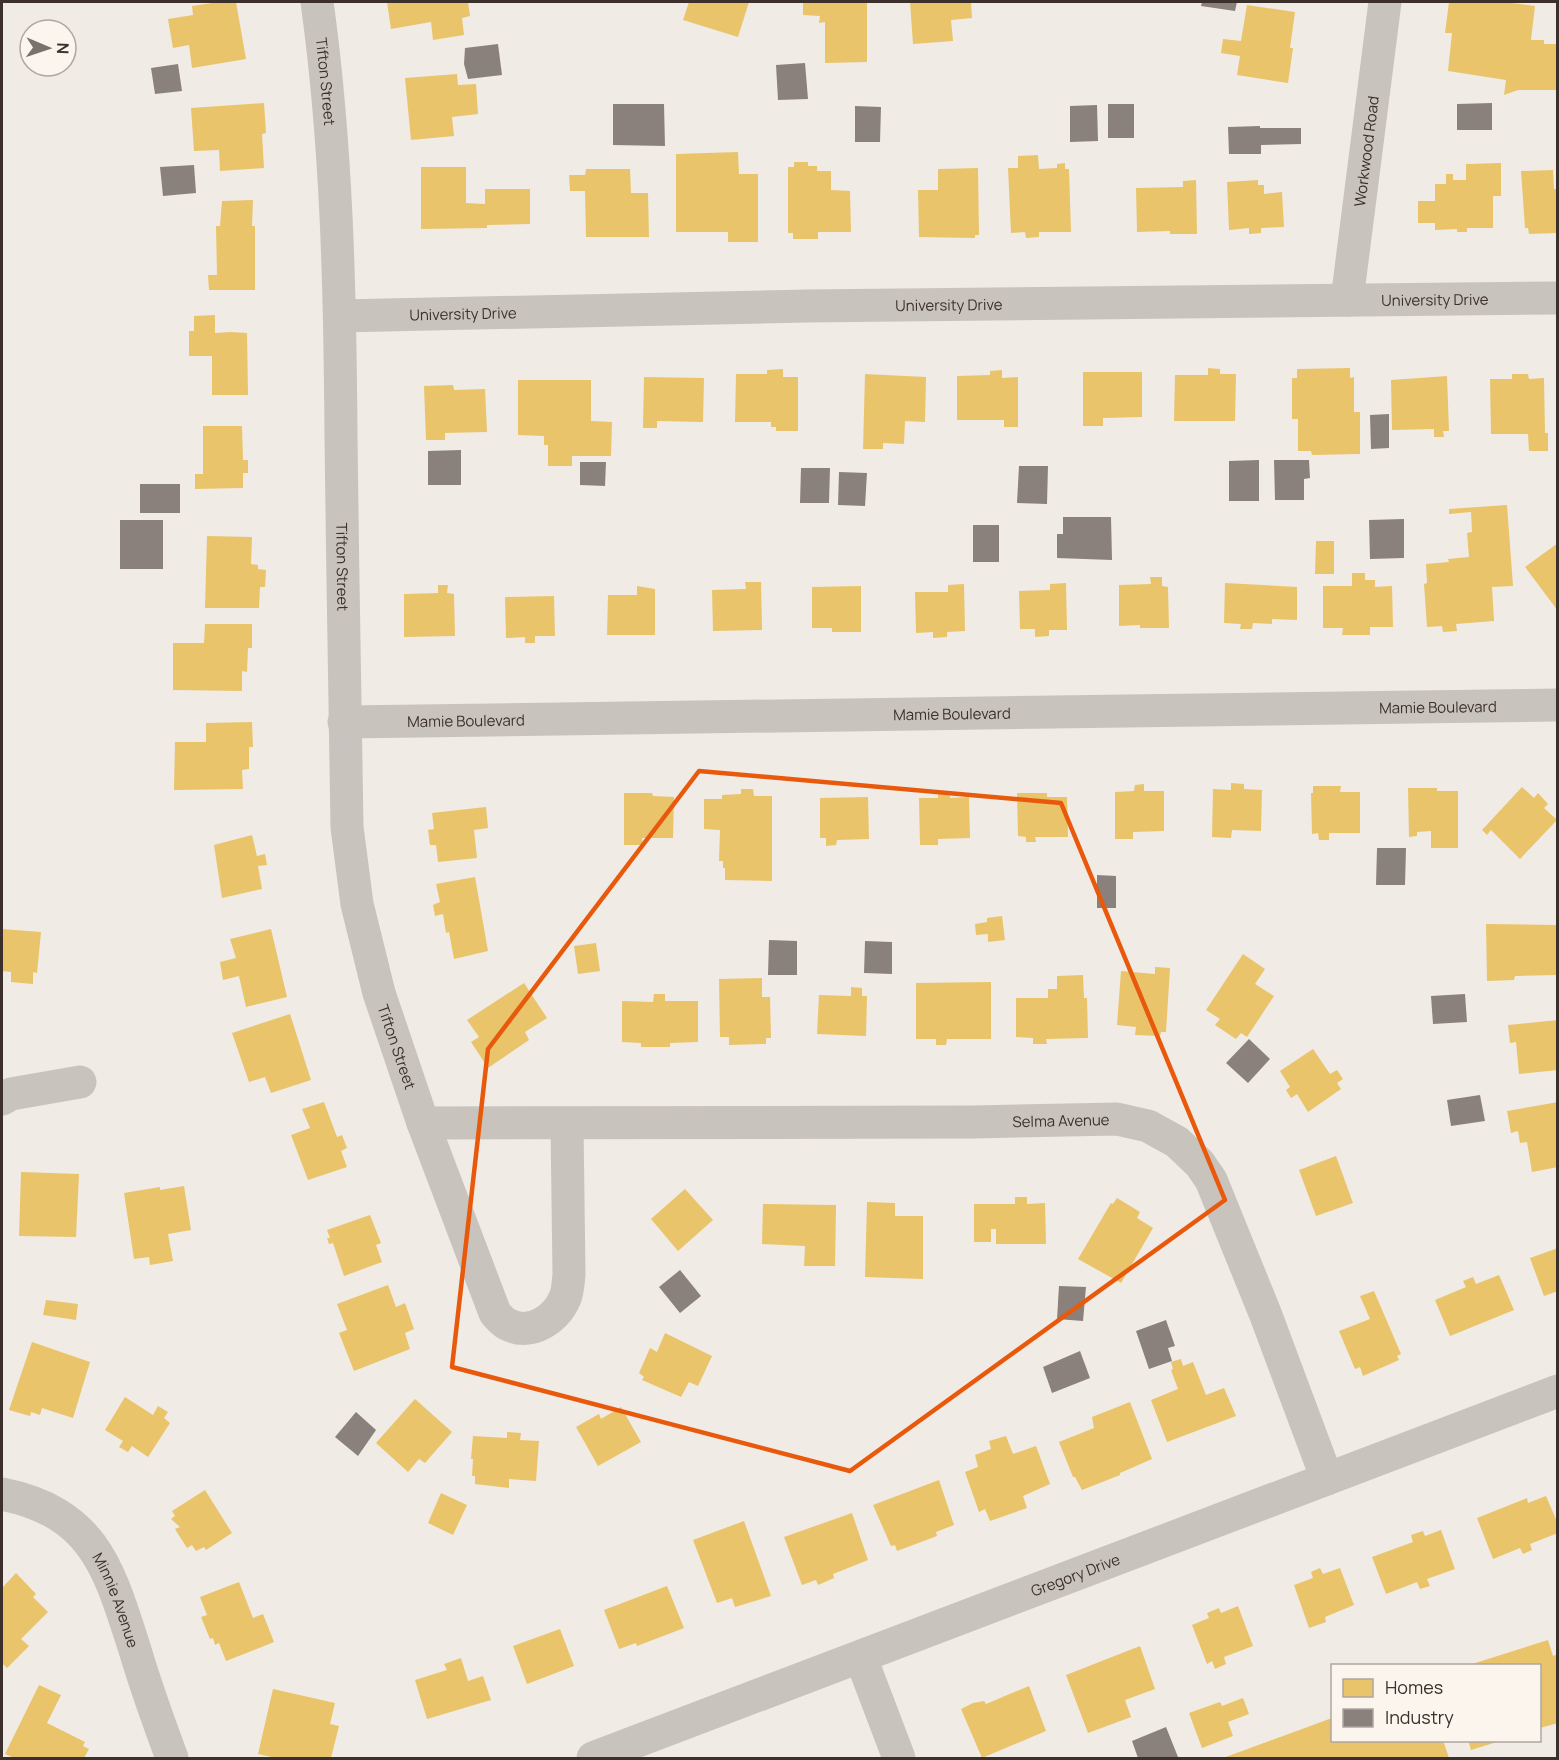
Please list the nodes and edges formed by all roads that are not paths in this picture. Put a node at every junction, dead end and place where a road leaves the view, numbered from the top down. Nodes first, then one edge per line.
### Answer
1 (316, 2) edge
2 (1385, 2) edge
3 (1557, 298) edge
4 (1347, 300) junction
5 (340, 316) junction
6 (1557, 705) edge
7 (344, 722) junction
8 (80, 1082) dead end
9 (6, 1097) edge
10 (423, 1123) junction
11 (567, 1124) junction
12 (1557, 1391) edge
13 (1327, 1479) junction
14 (2, 1494) edge
15 (861, 1658) junction
16 (172, 1758) edge
17 (593, 1758) edge
18 (899, 1758) edge

1 - 5 street, Tifton Street
2 - 4 street, Workwood Road
3 - 4 street, University Drive
4 - 5 street, University Drive
5 - 7 street, Tifton Street
6 - 7 street, Mamie Boulevard
7 - 10 street, Tifton Street
8 - 9 street
10 - 11 street
10 - 11 street, Tifton Street
11 - 13 street, Selma Avenue
12 - 13 street, Gregory Drive
13 - 15 street, Gregory Drive
14 - 16 street, Minnie Avenue
15 - 17 street, Gregory Drive
15 - 18 street

